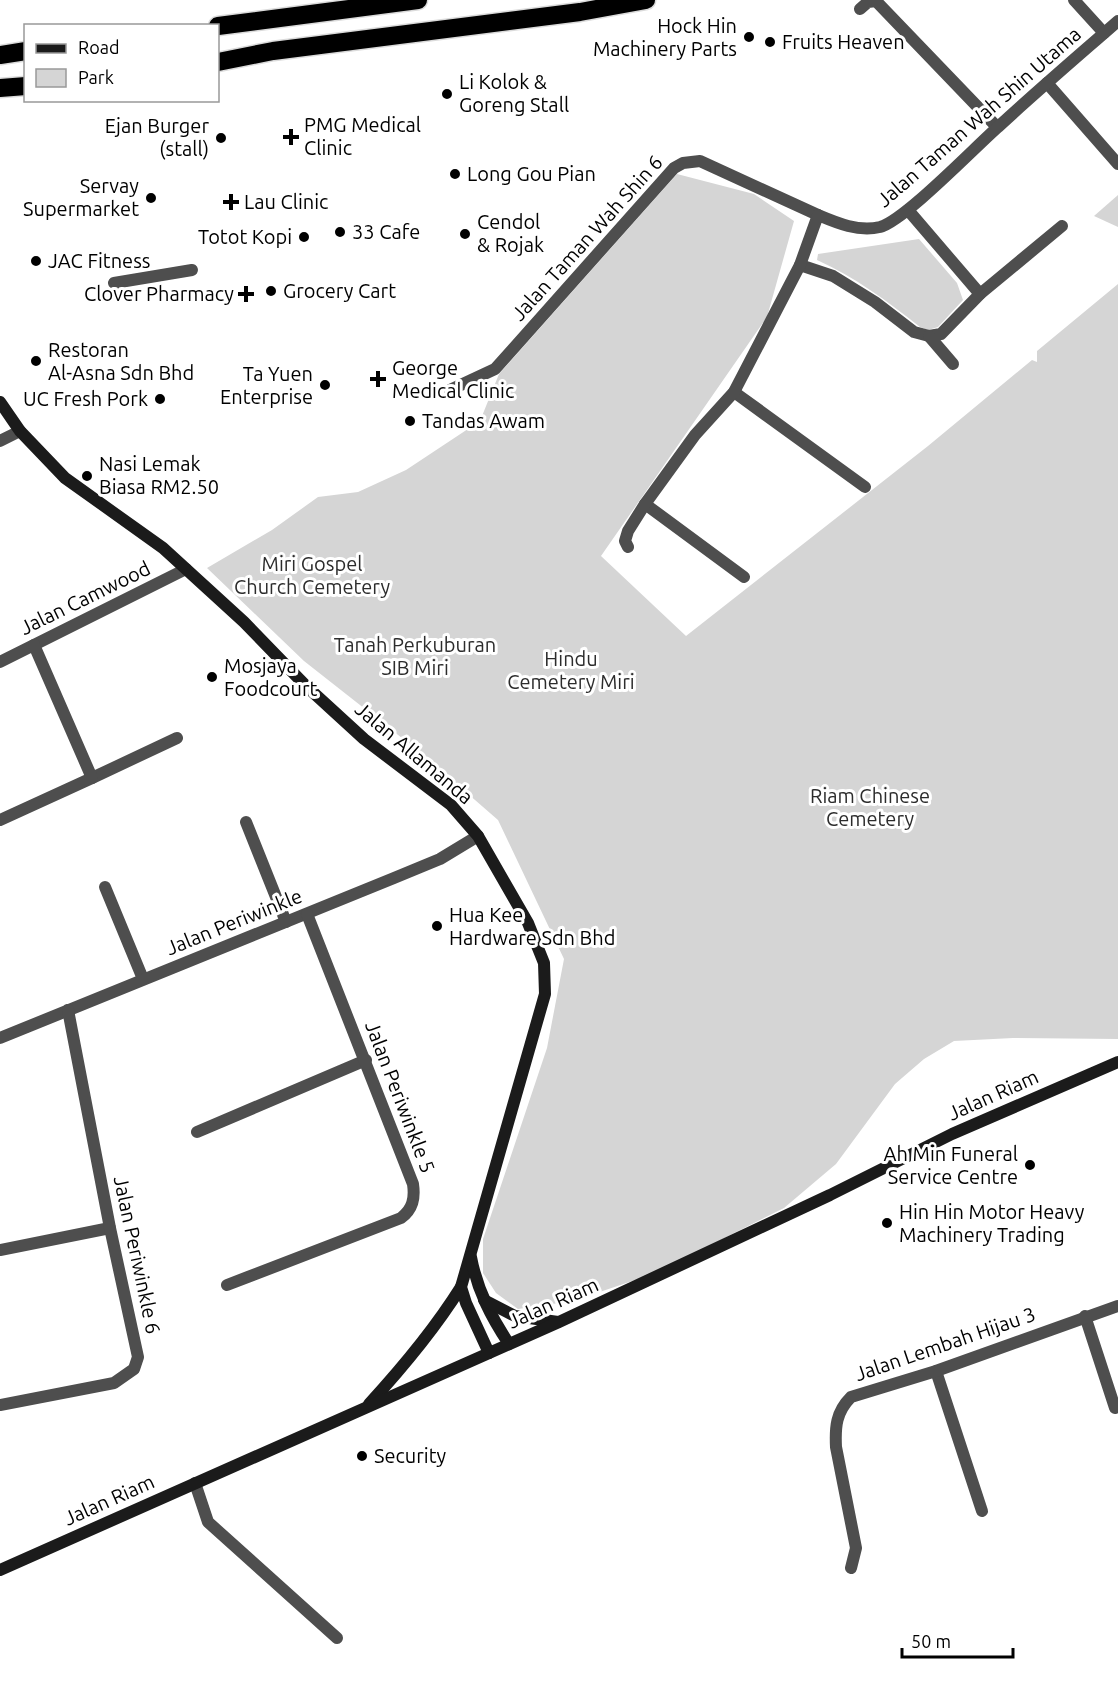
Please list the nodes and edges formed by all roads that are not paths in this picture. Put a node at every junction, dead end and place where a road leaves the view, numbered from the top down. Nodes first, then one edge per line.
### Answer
1 (418, 0) edge
2 (646, 0) edge
3 (1074, 0) edge
4 (860, 9) dead end
5 (1118, 21) edge
6 (219, 26) edge
7 (1104, 33) junction
8 (24, 51) edge
9 (273, 51) junction
10 (219, 52) edge
11 (0, 55) edge
12 (219, 62) edge
13 (1047, 83) junction
14 (24, 86) edge
15 (0, 88) edge
16 (998, 127) junction
17 (1118, 164) edge
18 (908, 210) junction
19 (818, 215) junction
20 (1062, 226) dead end
21 (801, 265) junction
22 (192, 270) dead end
23 (114, 283) dead end
24 (980, 294) junction
25 (929, 336) junction
26 (953, 364) dead end
27 (450, 390) dead end
28 (734, 392) junction
29 (0, 402) edge
30 (20, 431) junction
31 (0, 441) edge
32 (865, 487) dead end
33 (645, 504) junction
34 (628, 547) dead end
35 (186, 569) junction
36 (744, 577) dead end
37 (34, 645) junction
38 (0, 662) edge
39 (177, 738) dead end
40 (92, 778) junction
41 (0, 820) edge
42 (246, 822) dead end
43 (478, 836) junction
44 (105, 887) dead end
45 (307, 914) junction
46 (286, 922) junction
47 (143, 980) junction
48 (68, 1010) junction
49 (0, 1038) edge
50 (366, 1060) junction
51 (1118, 1062) edge
52 (197, 1132) dead end
53 (110, 1228) junction
54 (0, 1250) edge
55 (470, 1253) junction
56 (227, 1285) dead end
57 (461, 1287) junction
58 (483, 1299) junction
59 (1118, 1305) edge
60 (1085, 1316) junction
61 (560, 1322) junction
62 (509, 1344) junction
63 (489, 1353) junction
64 (936, 1371) junction
65 (0, 1404) edge
66 (1115, 1408) dead end
67 (364, 1409) junction
68 (195, 1484) junction
69 (982, 1511) dead end
70 (850, 1568) dead end
71 (0, 1570) edge
72 (337, 1638) dead end

1 - 6 highway
2 - 9 highway
3 - 7 street
4 - 16 street
5 - 7 street, Jalan Taman Wah Shin Utama
7 - 13 street, Jalan Taman Wah Shin Utama
8 - 11 highway
9 - 10 highway
9 - 12 highway
13 - 16 street, Jalan Taman Wah Shin Utama
13 - 17 street
14 - 15 highway
16 - 18 street, Jalan Taman Wah Shin Utama
18 - 19 street, Jalan Taman Wah Shin Utama
18 - 24 street
19 - 21 street
19 - 27 street, Jalan Taman Wah Shin 6
20 - 24 street
21 - 25 street
21 - 28 street
22 - 23 street
24 - 25 street
25 - 26 street
28 - 32 street
28 - 33 street
29 - 30 main road, Jalan Allamanda
30 - 31 street
30 - 35 main road, Jalan Allamanda
33 - 34 street
33 - 36 street
35 - 37 street, Jalan Camwood
35 - 43 main road, Jalan Allamanda
37 - 38 street, Jalan Camwood
37 - 40 street
39 - 40 street
40 - 41 street
42 - 46 street
43 - 45 street, Jalan Periwinkle
43 - 55 main road, Jalan Allamanda
44 - 47 street
45 - 46 street, Jalan Periwinkle
45 - 50 street, Jalan Periwinkle 5
46 - 47 street, Jalan Periwinkle
47 - 48 street, Jalan Periwinkle
48 - 49 street, Jalan Periwinkle
48 - 53 street, Jalan Periwinkle 6
50 - 52 street
50 - 56 street, Jalan Periwinkle 5
51 - 61 main road, Jalan Riam
53 - 54 street
53 - 65 street, Jalan Periwinkle 6
55 - 57 main road, Jalan Allamanda
55 - 58 main road, Jalan Allamanda
57 - 63 main road
57 - 67 main road, Jalan Allamanda
58 - 61 main road
58 - 62 main road, Jalan Allamanda
59 - 60 street, Jalan Lembah Hijau 3
60 - 64 street, Jalan Lembah Hijau 3
60 - 66 street
61 - 62 main road, Jalan Riam
62 - 63 main road, Jalan Riam
63 - 67 main road, Jalan Riam
64 - 69 street
64 - 70 street, Jalan Lembah Hijau 3
67 - 68 main road, Jalan Riam
68 - 71 main road, Jalan Riam
68 - 72 street

